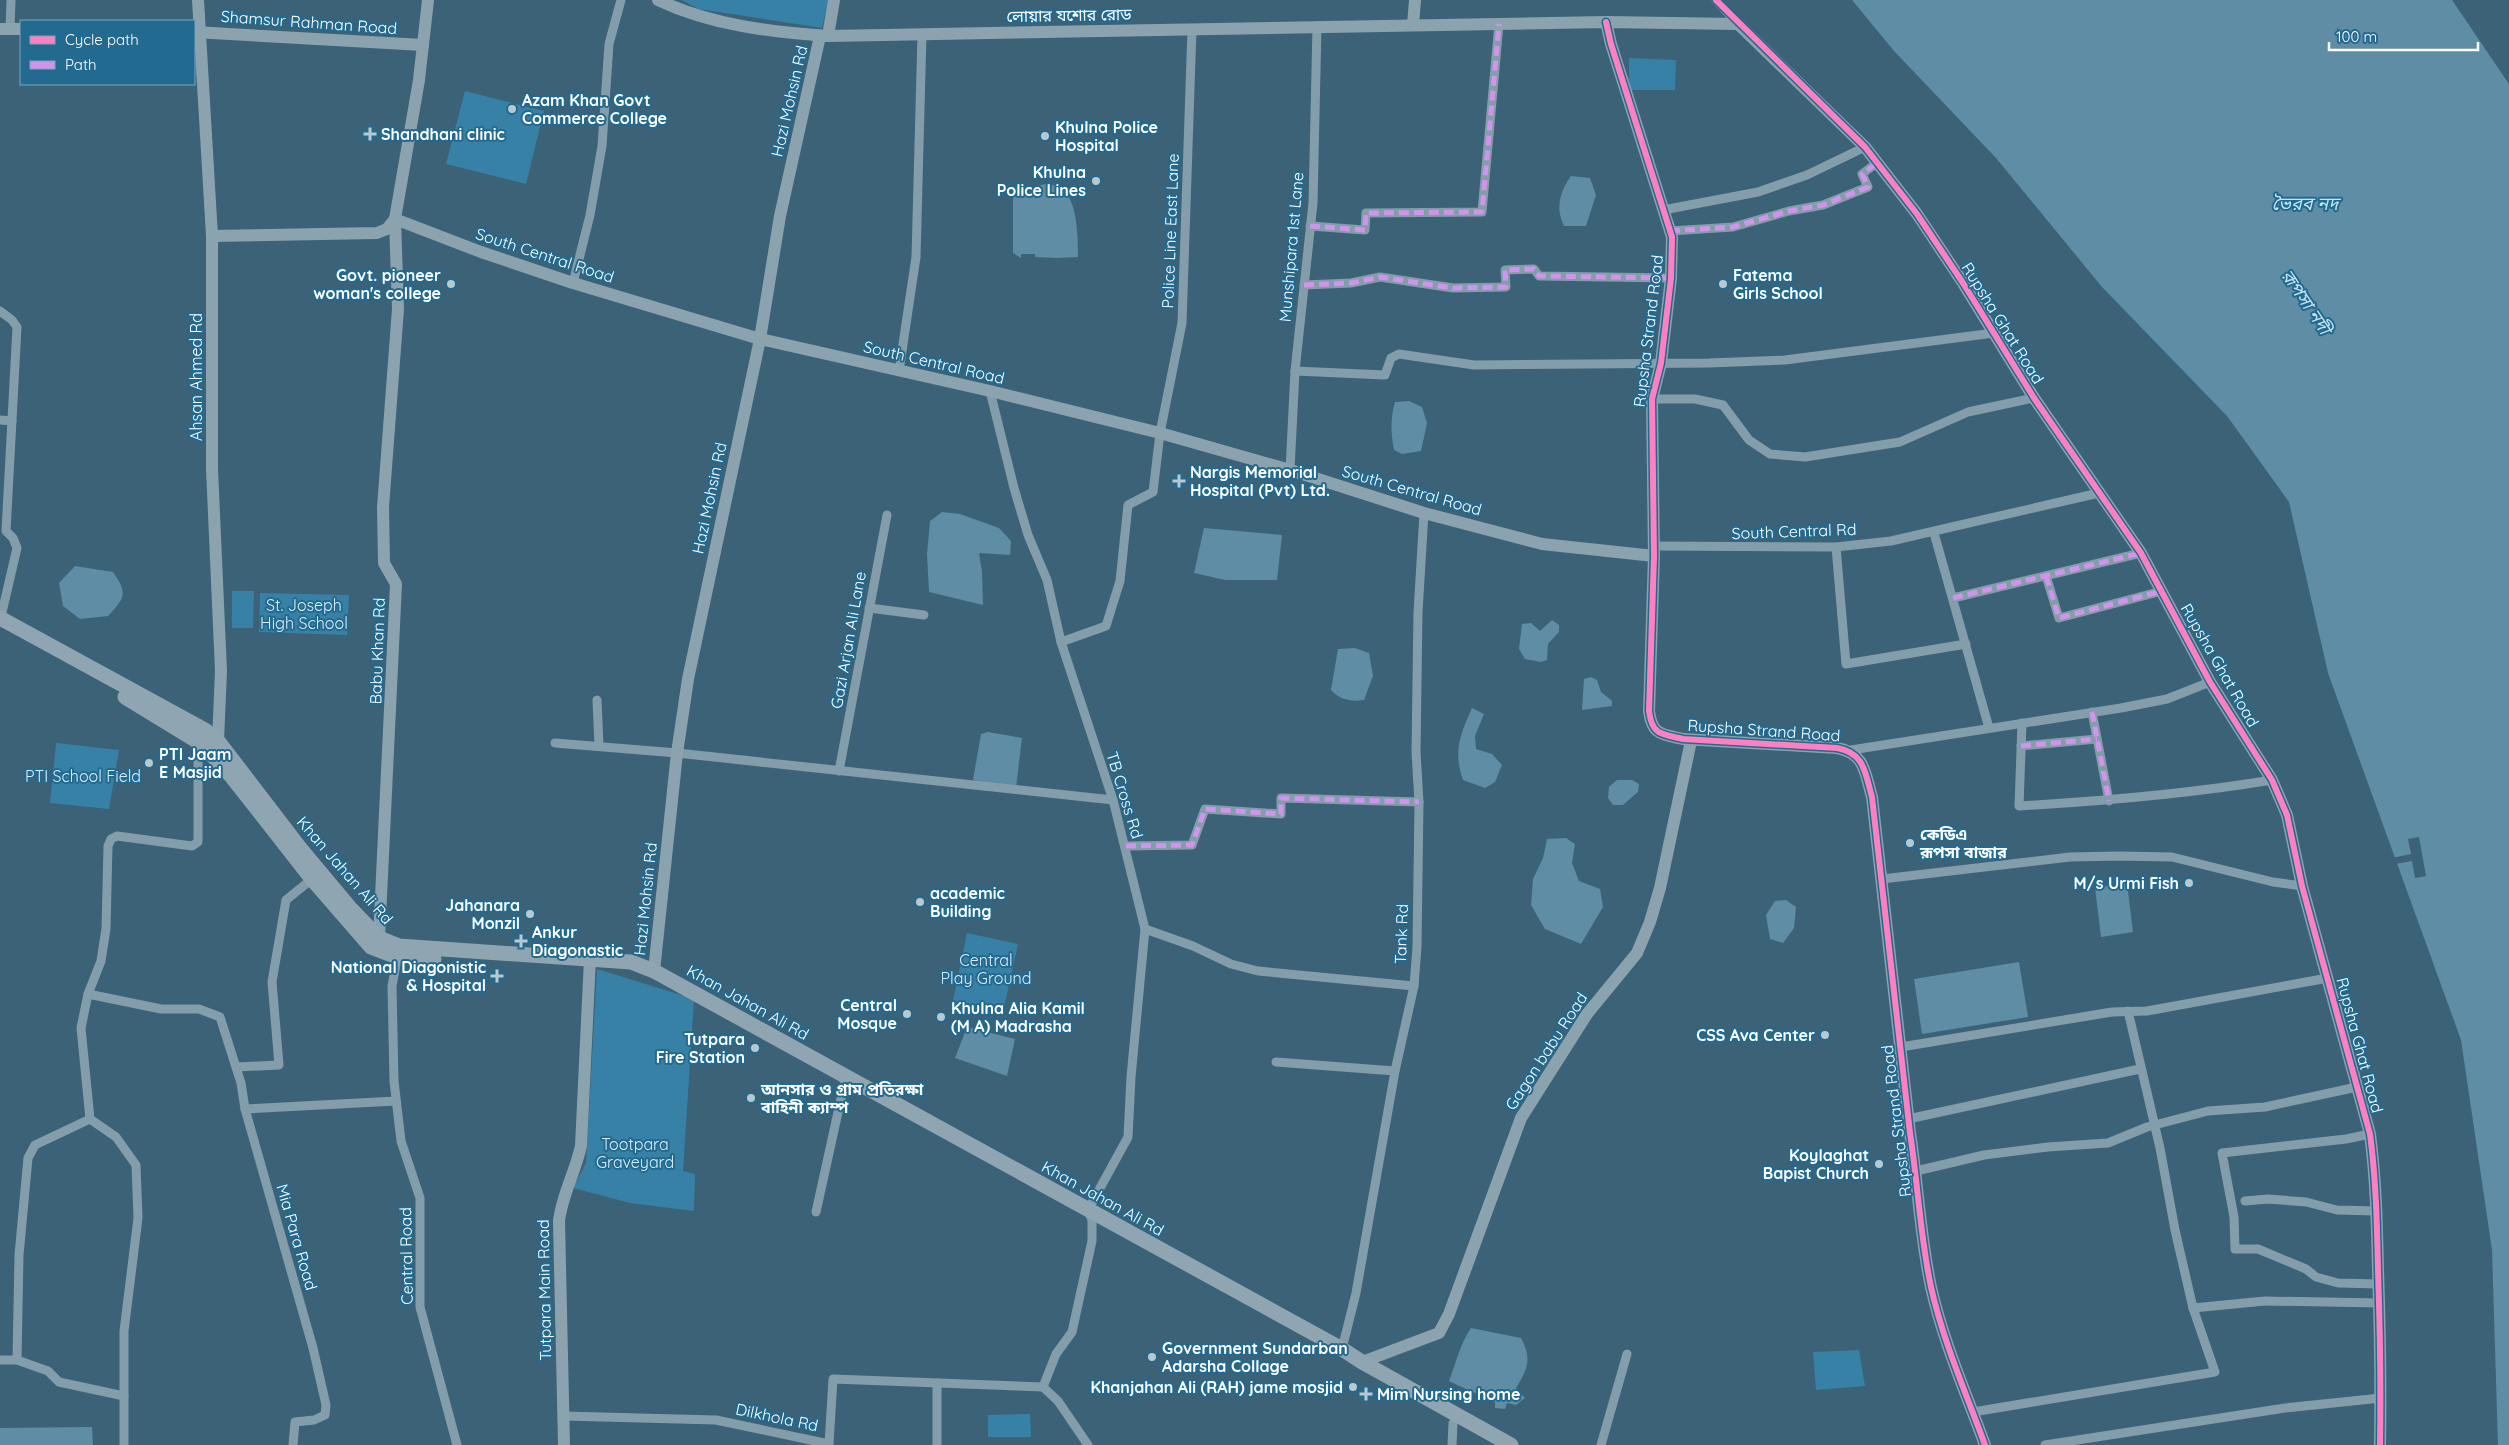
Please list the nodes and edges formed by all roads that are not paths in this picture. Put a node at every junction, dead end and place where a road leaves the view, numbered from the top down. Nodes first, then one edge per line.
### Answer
1 (10, 0) edge
2 (198, 0) edge
3 (428, 0) edge
4 (621, 0) edge
5 (658, 0) edge
6 (834, 0) edge
7 (1415, 0) edge
8 (1716, 0) edge
9 (1606, 22) junction
10 (1498, 24) junction
11 (1738, 24) junction
12 (1412, 25) junction
13 (1317, 26) junction
14 (11, 29) edge
15 (1192, 29) junction
16 (197, 32) edge
17 (922, 34) junction
18 (824, 36) junction
19 (423, 46) junction
20 (1865, 147) junction
21 (1878, 162) junction
22 (1663, 210) junction
23 (395, 219) junction
24 (1310, 226) junction
25 (1670, 231) junction
26 (212, 236) junction
27 (1671, 278) junction
28 (574, 283) junction
29 (1304, 285) junction
30 (0, 311) edge
31 (1994, 333) junction
32 (760, 339) junction
33 (1661, 363) junction
34 (900, 371) junction
35 (1295, 371) junction
36 (990, 391) junction
37 (2034, 398) junction
38 (1652, 399) junction
39 (0, 420) edge
40 (12, 421) junction
41 (1160, 433) junction
42 (1290, 470) junction
43 (2099, 493) junction
44 (1424, 513) junction
45 (887, 515) dead end
46 (1934, 532) junction
47 (1836, 546) junction
48 (1654, 551) junction
49 (2141, 553) junction
50 (2046, 576) junction
51 (2162, 591) junction
52 (1953, 598) junction
53 (869, 608) junction
54 (924, 615) dead end
55 (0, 621) edge
56 (1061, 642) junction
57 (1966, 644) junction
58 (2210, 682) junction
59 (597, 700) dead end
60 (2092, 712) junction
61 (2022, 723) junction
62 (1989, 728) junction
63 (2097, 739) junction
64 (1691, 740) junction
65 (555, 743) dead end
66 (210, 746) junction
67 (599, 746) junction
68 (2021, 746) junction
69 (1851, 750) junction
70 (677, 753) junction
71 (840, 771) junction
72 (2272, 780) junction
73 (1113, 800) junction
74 (2110, 801) junction
75 (1419, 802) junction
76 (1126, 846) junction
77 (312, 879) junction
78 (1882, 879) junction
79 (2302, 886) junction
80 (1146, 929) junction
81 (379, 938) junction
82 (398, 952) junction
83 (590, 963) junction
84 (654, 971) junction
85 (2328, 978) junction
86 (1414, 986) junction
87 (88, 994) junction
88 (2128, 1011) junction
89 (1901, 1047) junction
90 (1276, 1062) dead end
91 (236, 1067) junction
92 (2140, 1069) junction
93 (1395, 1071) junction
94 (844, 1085) junction
95 (2357, 1087) junction
96 (396, 1101) junction
97 (245, 1109) junction
98 (90, 1119) junction
99 (1908, 1119) junction
100 (2154, 1126) junction
101 (2370, 1134) junction
102 (1916, 1171) junction
103 (2245, 1201) dead end
104 (2376, 1211) junction
105 (816, 1212) dead end
106 (1090, 1215) junction
107 (2378, 1284) junction
108 (2379, 1303) junction
109 (2193, 1308) junction
110 (1342, 1348) junction
111 (1627, 1354) dead end
112 (0, 1360) edge
113 (18, 1360) junction
114 (1362, 1362) junction
115 (937, 1383) junction
116 (1042, 1386) junction
117 (124, 1396) junction
118 (2381, 1398) junction
119 (1973, 1412) junction
120 (564, 1416) junction
121 (1453, 1423) junction
122 (797, 1441) edge
123 (124, 1445) edge
124 (293, 1445) edge
125 (457, 1445) edge
126 (564, 1445) edge
127 (937, 1445) edge
128 (1088, 1445) edge
129 (1452, 1445) edge
130 (1492, 1445) edge
131 (1511, 1445) edge
132 (1601, 1445) edge
133 (1986, 1445) edge
134 (2045, 1445) edge
135 (2380, 1445) edge

1 - 14 street
2 - 16 street, Ahsan Ahmed Rd
3 - 19 street, Babu Khan Rd
4 - 28 street
5 - 18 street, লোয়ার যশোর রোড
6 - 18 street, Hazi Mohsin Rd
7 - 12 street
8 - 11 street
9 - 10 street, লোয়ার যশোর রোড
9 - 11 street, লোয়ার যশোর রোড
9 - 22 street, Rupsha Strand Road
10 - 12 street, লোয়ার যশোর রোড
10 - 24 street
11 - 20 street, Rupsha Ghat Road
12 - 13 street, লোয়ার যশোর রোড
13 - 15 street, লোয়ার যশোর রোড
13 - 24 street, Munshipara 1st Lane
15 - 17 street, লোয়ার যশোর রোড
15 - 41 street, Police Line East Lane
16 - 19 street, Shamsur Rahman Road
16 - 26 street, Ahsan Ahmed Rd
17 - 18 street, লোয়ার যশোর রোড
17 - 34 street
18 - 32 street, Hazi Mohsin Rd
19 - 23 street, Babu Khan Rd
20 - 21 street, Rupsha Ghat Road
20 - 22 street
21 - 25 street
21 - 31 street, Rupsha Ghat Road
22 - 25 street, Rupsha Strand Road
23 - 26 street
23 - 28 street, South Central Road
23 - 81 street, Babu Khan Rd
24 - 29 street, Munshipara 1st Lane
25 - 27 street, Rupsha Strand Road
26 - 66 street, Ahsan Ahmed Rd
27 - 29 street
27 - 33 street, Rupsha Strand Road
28 - 32 street, South Central Road
29 - 35 street, Munshipara 1st Lane
30 - 40 street
31 - 33 street
31 - 37 street, Rupsha Ghat Road
32 - 34 street, South Central Road
32 - 70 street, Hazi Mohsin Rd
33 - 35 street
33 - 38 street, Rupsha Strand Road
34 - 36 street, South Central Road
35 - 42 street, Munshipara 1st Lane
36 - 41 street, South Central Road
36 - 56 street, TB Cross Rd
37 - 38 street
37 - 43 street, Rupsha Ghat Road
38 - 48 street, Rupsha Strand Road
39 - 40 street
40 - 55 street
41 - 42 street, South Central Road
41 - 56 street, Police Line East Lane
42 - 44 street, South Central Road
43 - 46 street, South Central Rd
43 - 49 street, Rupsha Ghat Road
44 - 48 street, South Central Road
44 - 75 street, Tank Rd
45 - 53 street, Gazi Arjan Ali Lane
46 - 47 street, South Central Rd
46 - 52 street
47 - 48 street, South Central Rd
47 - 57 street
48 - 64 street, Rupsha Strand Road
49 - 50 street
49 - 51 street, Rupsha Ghat Road
50 - 51 street
50 - 52 street
51 - 58 street, Rupsha Ghat Road
52 - 57 street
53 - 54 street
53 - 71 street, Gazi Arjan Ali Lane
55 - 66 highway, Khan Jahan Ali Rd
56 - 73 street, TB Cross Rd
57 - 62 street
58 - 60 street
58 - 72 street, Rupsha Ghat Road
59 - 67 street
60 - 61 street
60 - 63 street
61 - 62 street
61 - 68 street
62 - 69 street
63 - 68 street
63 - 74 street
64 - 69 street, Rupsha Strand Road
64 - 114 street, Gagon babu Road
65 - 67 street
66 - 77 highway, Khan Jahan Ali Rd
66 - 81 highway, Khan Jahan Ali Rd
66 - 87 street
67 - 70 street
68 - 74 street
69 - 78 street, Rupsha Strand Road
70 - 71 street
70 - 84 street, Hazi Mohsin Rd
71 - 73 street
72 - 74 street
72 - 79 street, Rupsha Ghat Road
73 - 76 street, TB Cross Rd
75 - 76 street
75 - 86 street, Tank Rd
76 - 80 street, TB Cross Rd
77 - 82 highway, Khan Jahan Ali Rd
77 - 91 street
78 - 79 street
78 - 89 street, Rupsha Strand Road
79 - 85 street, Rupsha Ghat Road
80 - 86 street
80 - 106 street, TB Cross Rd
81 - 82 highway, Khan Jahan Ali Rd
82 - 83 highway, Khan Jahan Ali Rd
82 - 96 street, Central Road
83 - 84 highway, Khan Jahan Ali Rd
83 - 94 highway, Khan Jahan Ali Rd
83 - 120 street, Tutpara Main Road
84 - 106 highway, Khan Jahan Ali Rd
85 - 88 street
85 - 95 street, Rupsha Ghat Road
86 - 93 street, Tank Rd
87 - 91 street, Mia Para Road
87 - 98 street
88 - 89 street
88 - 92 street
89 - 99 street, Rupsha Strand Road
90 - 93 street
91 - 97 street, Mia Para Road
92 - 99 street
92 - 100 street
93 - 110 street, Tank Rd
94 - 105 street
94 - 106 highway, Khan Jahan Ali Rd
95 - 100 street
95 - 101 street, Rupsha Ghat Road
96 - 97 street
96 - 125 street, Central Road
97 - 124 street, Mia Para Road
98 - 113 street
98 - 117 street
99 - 102 street, Rupsha Strand Road
100 - 102 street
100 - 109 street
101 - 104 street, Rupsha Ghat Road
101 - 107 street
102 - 119 street, Rupsha Strand Road
103 - 104 street
104 - 107 street, Rupsha Ghat Road
106 - 110 highway, Khan Jahan Ali Rd
106 - 116 street
106 - 121 highway, Khan Jahan Ali Rd
107 - 108 street, Rupsha Ghat Road
108 - 109 street
108 - 118 street, Rupsha Ghat Road
109 - 119 street
110 - 114 highway, Khan Jahan Ali Rd
111 - 132 street
112 - 113 street
113 - 117 street
114 - 131 highway, Khan Jahan Ali Rd
115 - 116 street, Dilkhola Rd
115 - 122 street, Dilkhola Rd
115 - 127 street
116 - 128 street
117 - 123 street
118 - 134 street
118 - 135 street, Rupsha Ghat Road
119 - 133 street, Rupsha Strand Road
120 - 122 street, Dilkhola Rd
120 - 126 street, Tutpara Main Road
121 - 129 street
121 - 130 highway, Khan Jahan Ali Rd

